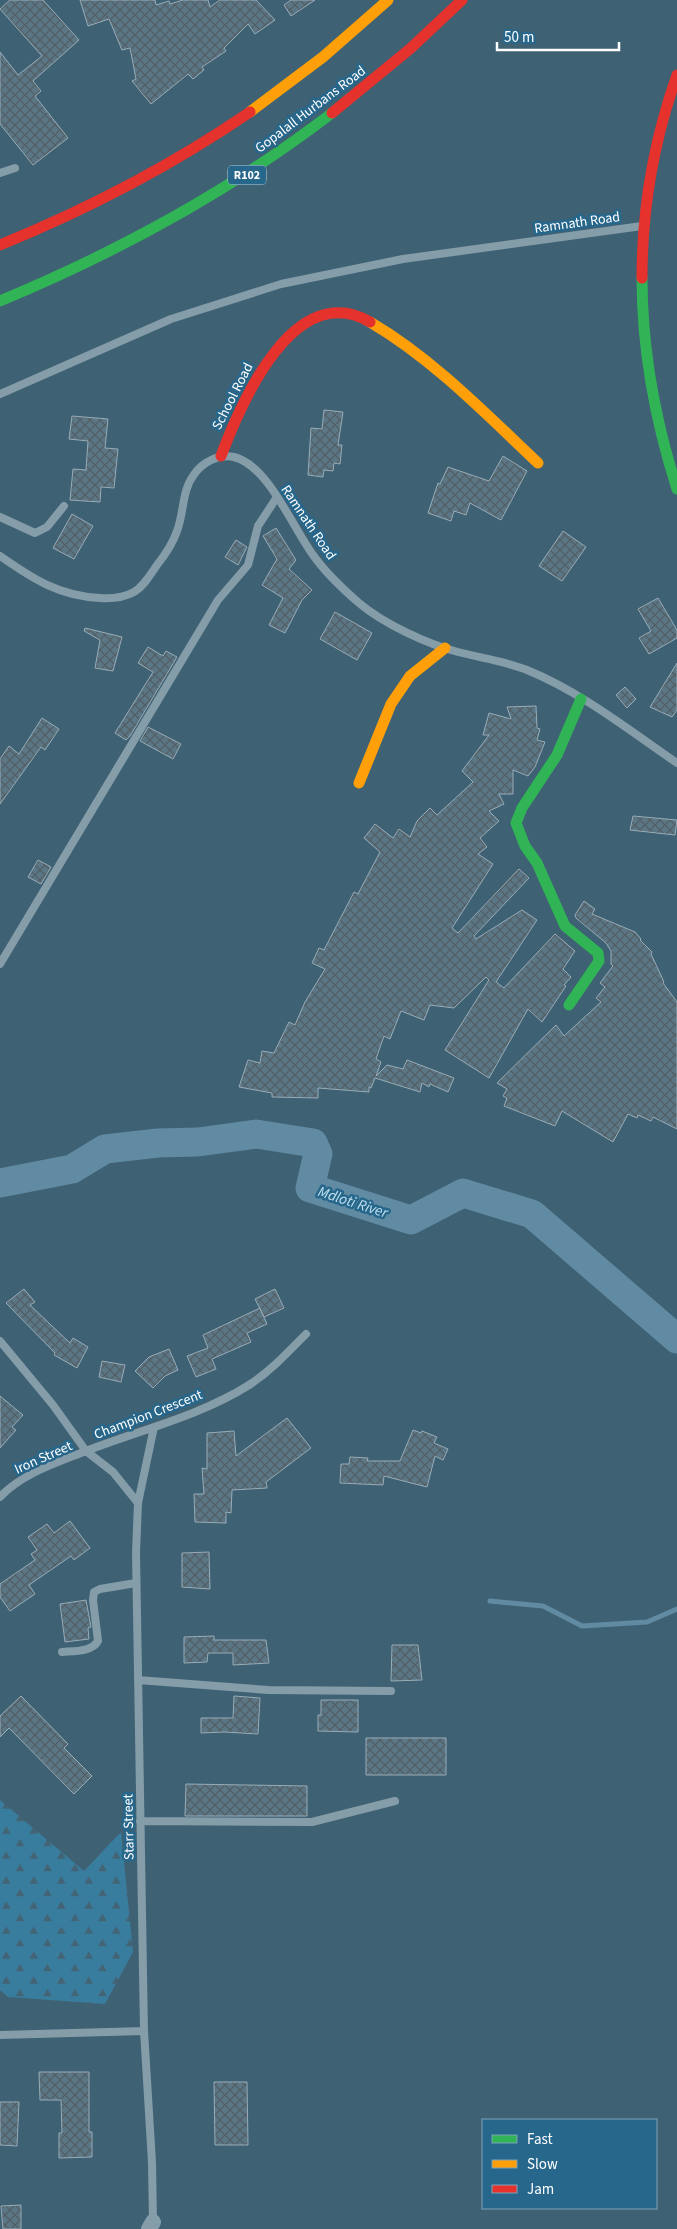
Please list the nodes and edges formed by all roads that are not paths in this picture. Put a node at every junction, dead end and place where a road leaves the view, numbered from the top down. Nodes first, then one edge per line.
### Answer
1 (388, 0) edge
2 (462, 0) edge
3 (677, 75) edge
4 (15, 168) dead end
5 (0, 173) edge
6 (643, 225) junction
7 (3, 243) edge
8 (0, 301) edge
9 (0, 394) edge
10 (221, 456) junction
11 (538, 463) dead end
12 (677, 489) edge
13 (277, 497) junction
14 (64, 506) dead end
15 (0, 518) edge
16 (0, 556) edge
17 (445, 648) junction
18 (581, 699) junction
19 (677, 763) edge
20 (359, 783) dead end
21 (0, 964) edge
22 (569, 1005) dead end
23 (306, 1334) dead end
24 (0, 1341) edge
25 (154, 1427) junction
26 (86, 1452) junction
27 (0, 1496) edge
28 (138, 1503) junction
29 (136, 1583) junction
30 (62, 1652) dead end
31 (138, 1680) junction
32 (391, 1691) dead end
33 (395, 1801) dead end
34 (140, 1821) junction
35 (144, 2031) junction
36 (0, 2035) edge
37 (152, 2227) edge

1 - 7 street
2 - 8 street, Gopalall Hurbans Road / R102
3 - 6 street
4 - 5 lane
6 - 9 lane, Ramnath Road
6 - 12 street
10 - 11 street, School Road
10 - 13 lane, Ramnath Road
10 - 16 lane
13 - 17 lane, Ramnath Road
13 - 21 lane
14 - 15 lane
17 - 18 lane, Ramnath Road
17 - 20 street
18 - 19 lane, Ramnath Road
18 - 22 street
23 - 25 lane, Champion Crescent
24 - 26 lane, Champion Crescent
25 - 26 lane, Champion Crescent
25 - 28 lane, Starr Street
26 - 27 lane, Iron Street
26 - 28 lane, Iron Street
28 - 29 lane, Starr Street
29 - 30 lane
29 - 31 lane, Starr Street
31 - 32 lane
31 - 34 lane, Starr Street
33 - 34 lane
34 - 35 lane, Starr Street
35 - 36 lane
35 - 37 lane, Starr Street

